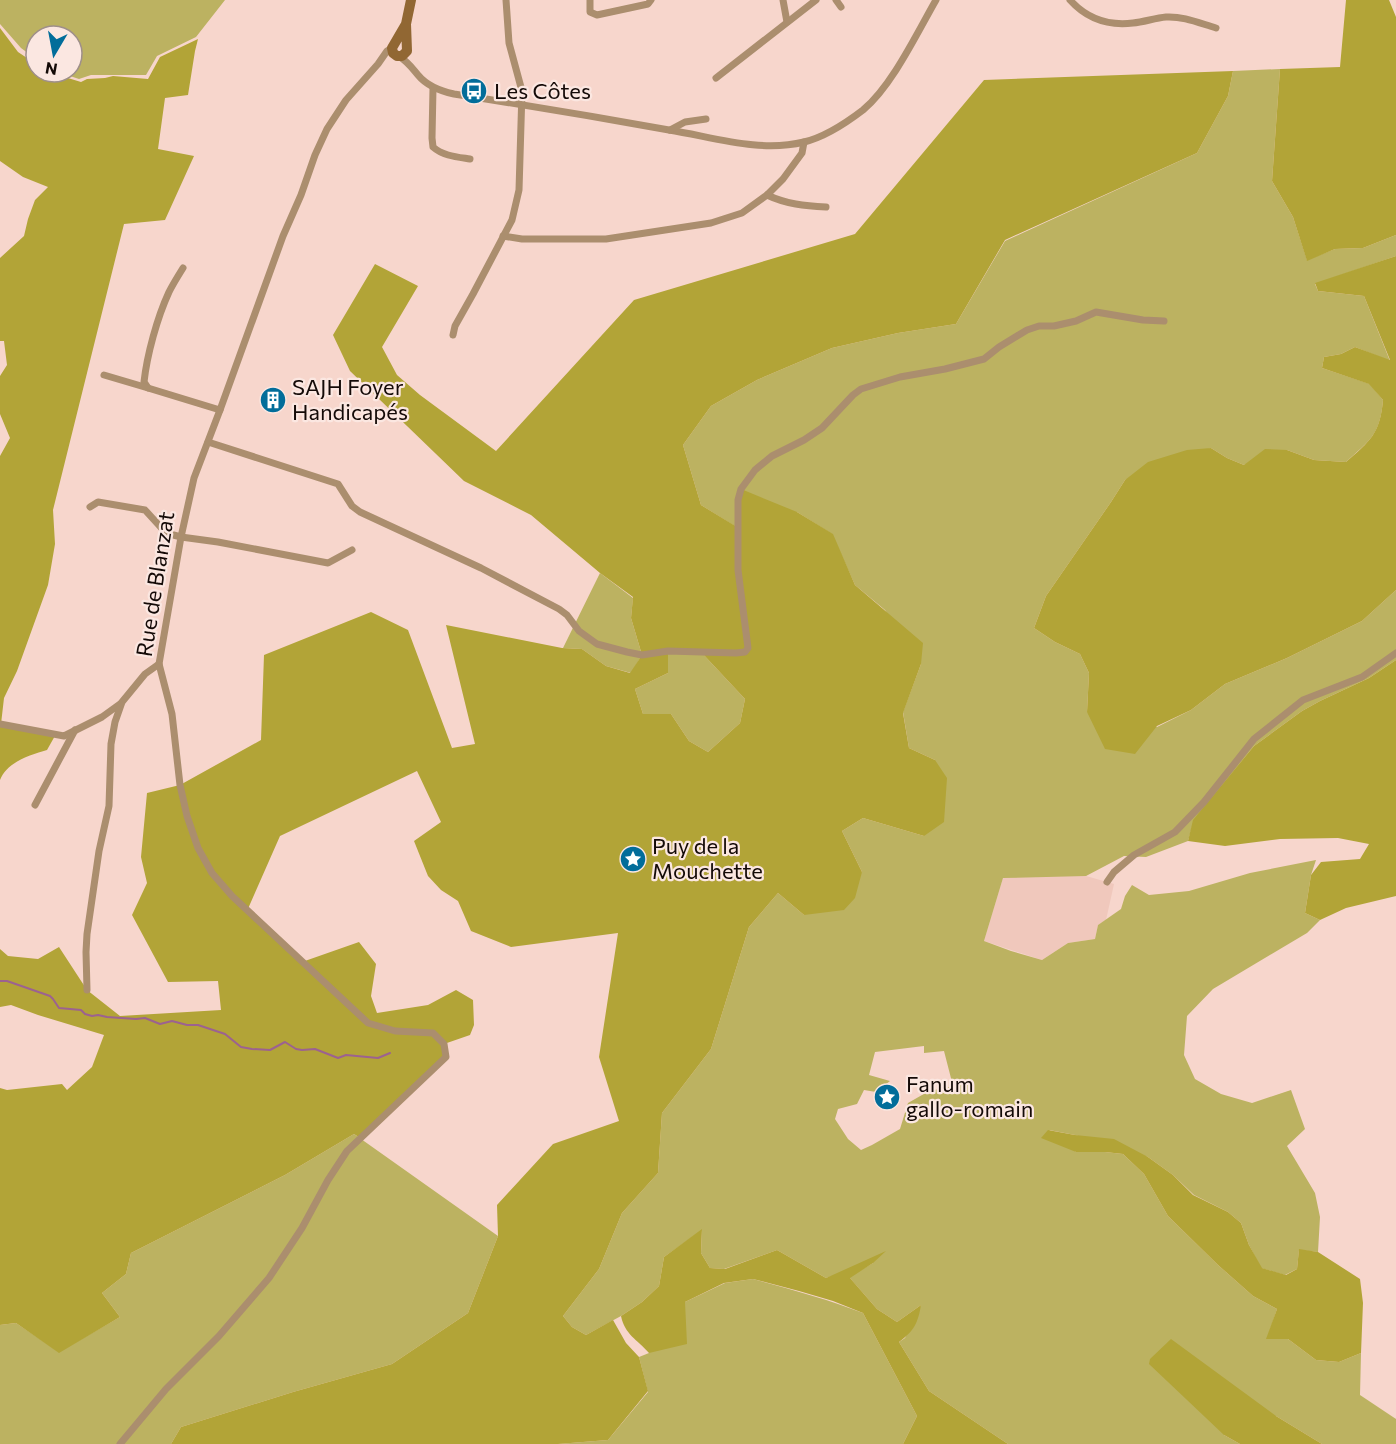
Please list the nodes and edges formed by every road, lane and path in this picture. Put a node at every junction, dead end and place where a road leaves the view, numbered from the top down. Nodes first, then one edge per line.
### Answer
1 (411, 0) edge
2 (506, 0) edge
3 (591, 0) edge
4 (651, 0) edge
5 (783, 0) edge
6 (816, 0) edge
7 (836, 0) edge
8 (936, 0) edge
9 (1070, 0) edge
10 (842, 8) dead end
11 (787, 22) junction
12 (1216, 28) dead end
13 (400, 50) junction
14 (716, 78) dead end
15 (433, 88) junction
16 (522, 105) junction
17 (706, 119) dead end
18 (670, 130) junction
19 (804, 142) junction
20 (470, 159) dead end
21 (767, 195) junction
22 (826, 207) dead end
23 (504, 236) junction
24 (183, 268) dead end
25 (1164, 321) dead end
26 (453, 335) dead end
27 (105, 375) dead end
28 (148, 388) junction
29 (220, 410) junction
30 (208, 441) junction
31 (90, 507) dead end
32 (181, 537) junction
33 (352, 550) dead end
34 (1396, 653) edge
35 (159, 664) junction
36 (122, 702) junction
37 (0, 724) edge
38 (75, 730) junction
39 (35, 805) dead end
40 (1107, 882) dead end
41 (87, 990) dead end
42 (120, 1444) edge

1 - 13 street, Rue de Blanzat
2 - 16 street
3 - 4 street
5 - 11 street
6 - 11 street
7 - 10 street
8 - 19 street
9 - 12 street
11 - 14 street
13 - 15 street
13 - 29 street, Rue de Blanzat
15 - 16 street
15 - 20 street
16 - 18 street
16 - 23 street
17 - 18 street
18 - 19 street
19 - 21 street
21 - 22 street
21 - 23 street
23 - 26 street
24 - 28 street
25 - 30 street
27 - 28 street
28 - 29 street
29 - 30 street, Rue de Blanzat
30 - 32 street, Rue de Blanzat
31 - 32 street
32 - 33 street
32 - 35 street, Rue de Blanzat
34 - 40 street
35 - 36 street
35 - 42 street, Rue de Blanzat
36 - 38 street
36 - 41 street
37 - 38 street
38 - 39 street

